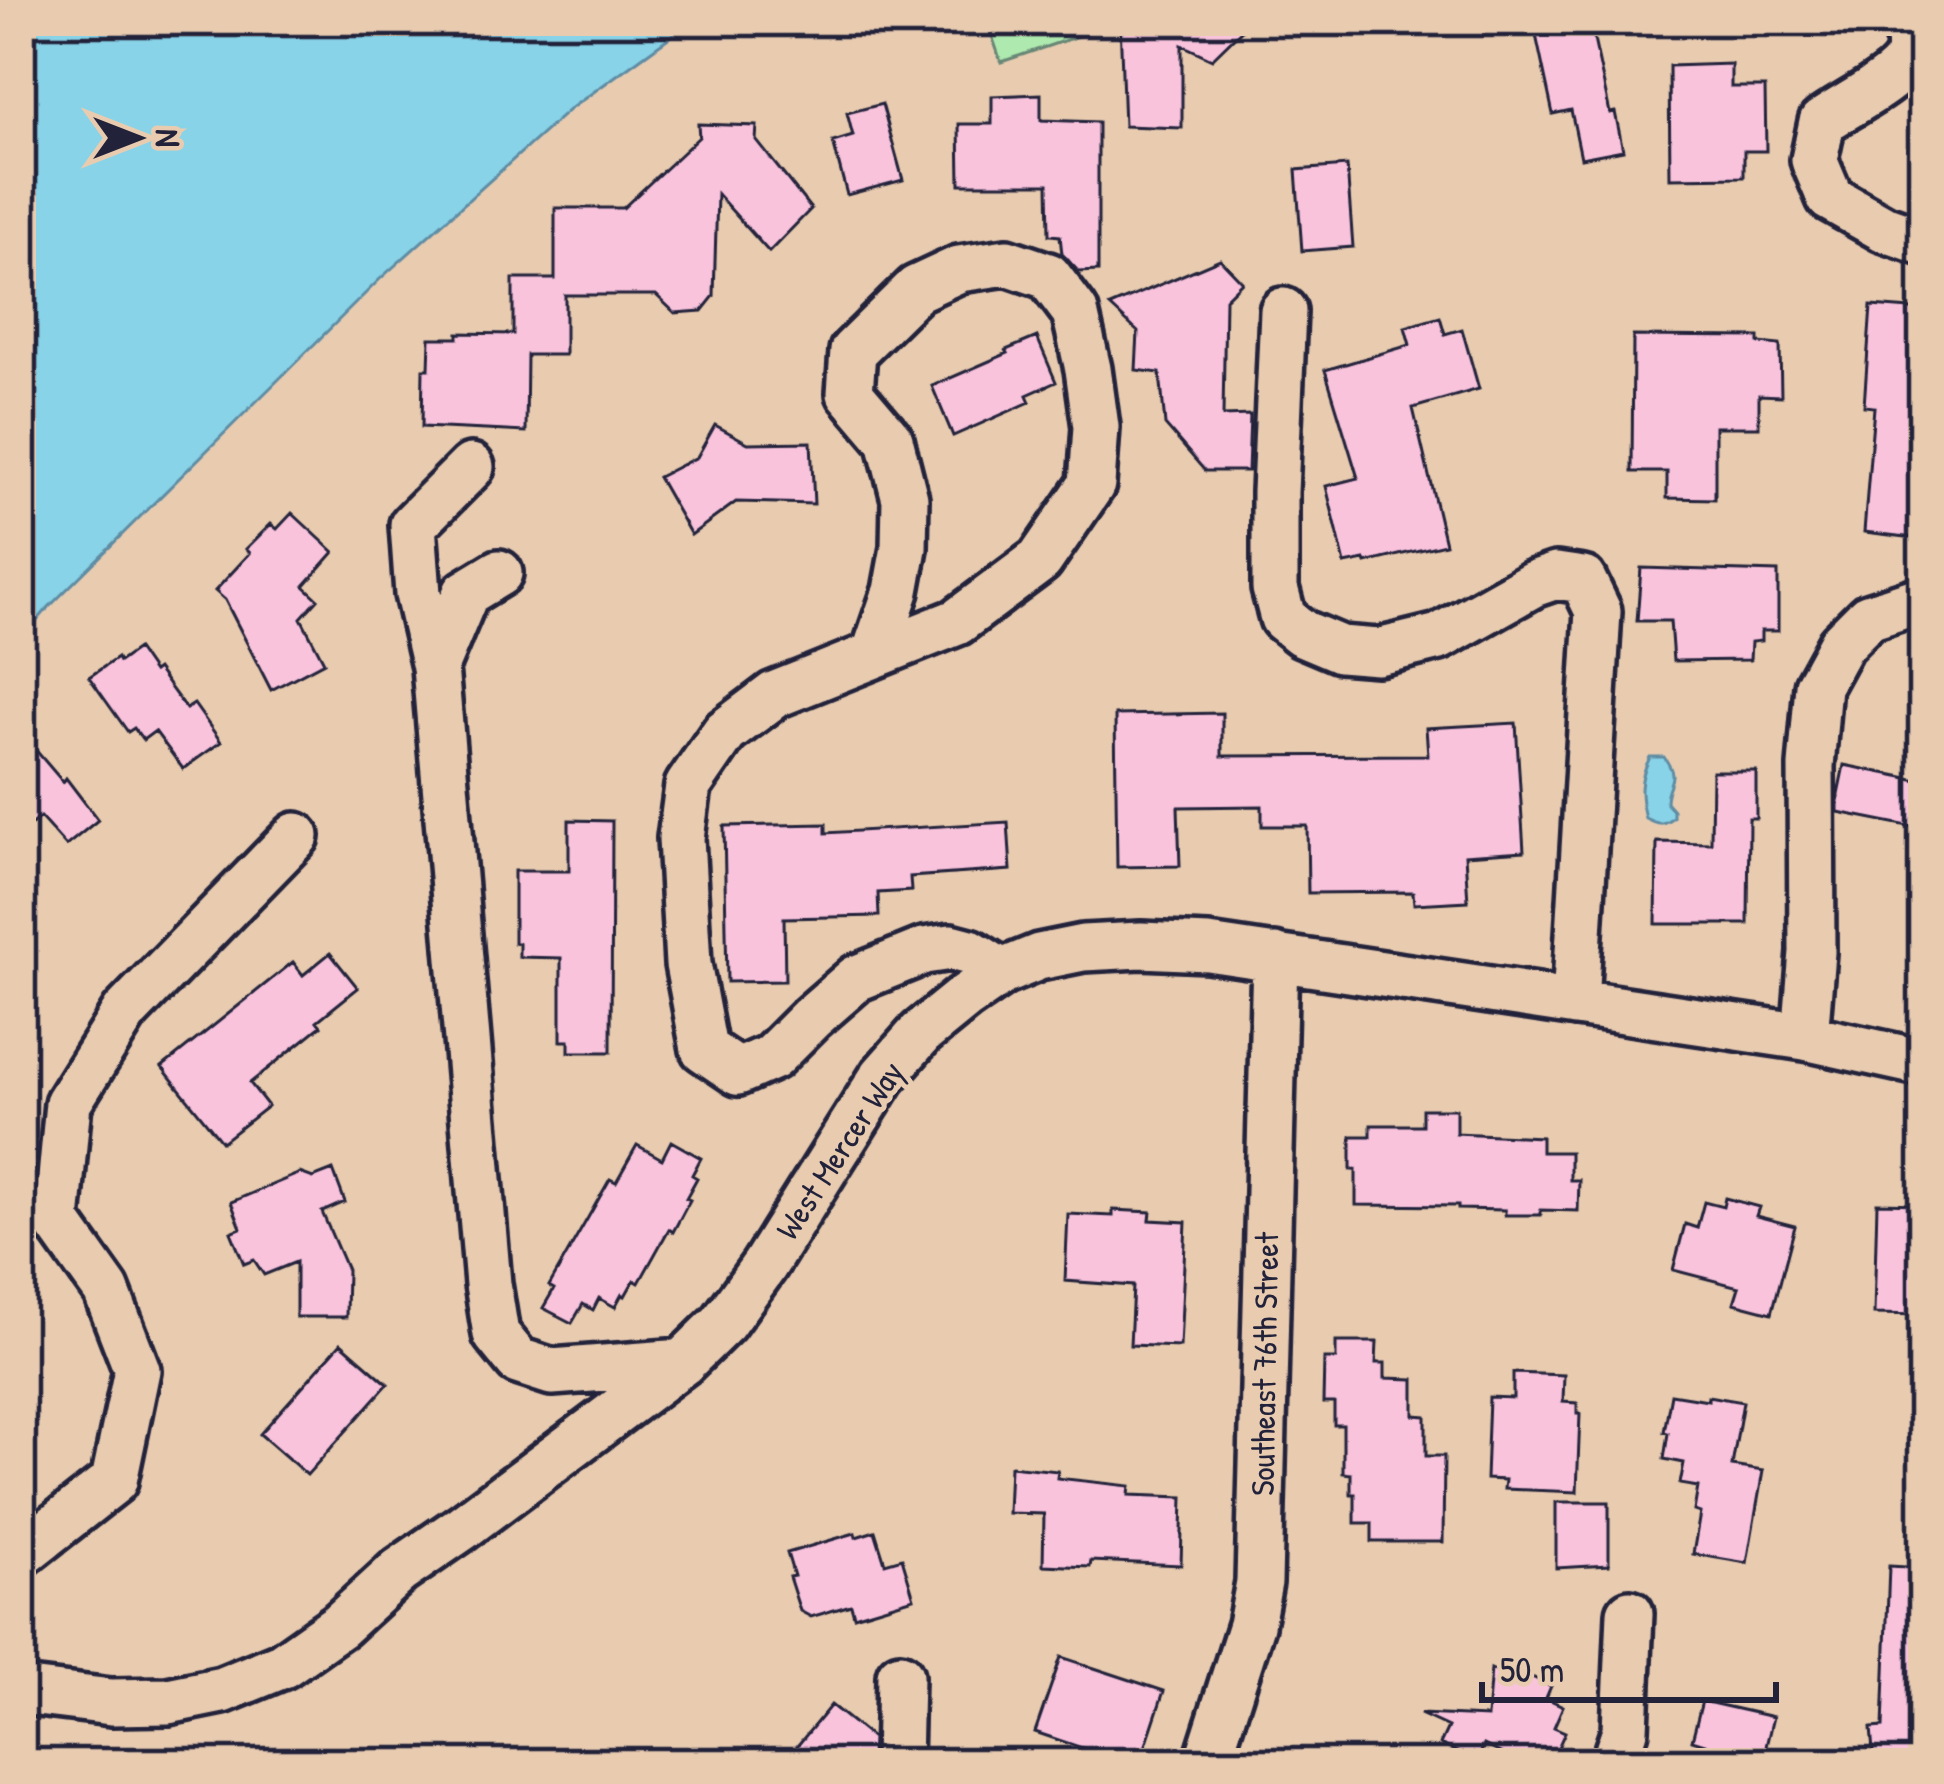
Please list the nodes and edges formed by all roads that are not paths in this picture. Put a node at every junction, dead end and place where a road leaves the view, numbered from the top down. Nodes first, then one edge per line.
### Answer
1 (1901, 21) edge
2 (1923, 242) edge
3 (1282, 311) dead end
4 (471, 467) dead end
5 (499, 573) dead end
6 (1923, 598) edge
7 (874, 655) junction
8 (435, 667) junction
9 (296, 836) dead end
10 (1275, 957) junction
11 (1002, 972) junction
12 (1575, 1003) junction
13 (1804, 1037) junction
14 (1923, 1063) edge
15 (682, 1362) junction
16 (21, 1554) edge
17 (1630, 1612) dead end
18 (900, 1676) dead end
19 (21, 1691) edge
20 (898, 1763) edge
21 (1207, 1763) edge
22 (1614, 1763) edge

1 - 2 street
3 - 12 street
4 - 8 street
5 - 8 street
6 - 13 street
7 - 7 street
7 - 11 street
8 - 15 street
9 - 16 street
10 - 11 street, West Mercer Way
10 - 12 street, West Mercer Way
10 - 21 street, Southeast 76th Street
11 - 15 street, West Mercer Way
12 - 13 street, West Mercer Way
13 - 14 street, West Mercer Way
15 - 19 street, West Mercer Way
17 - 22 street
18 - 20 street

